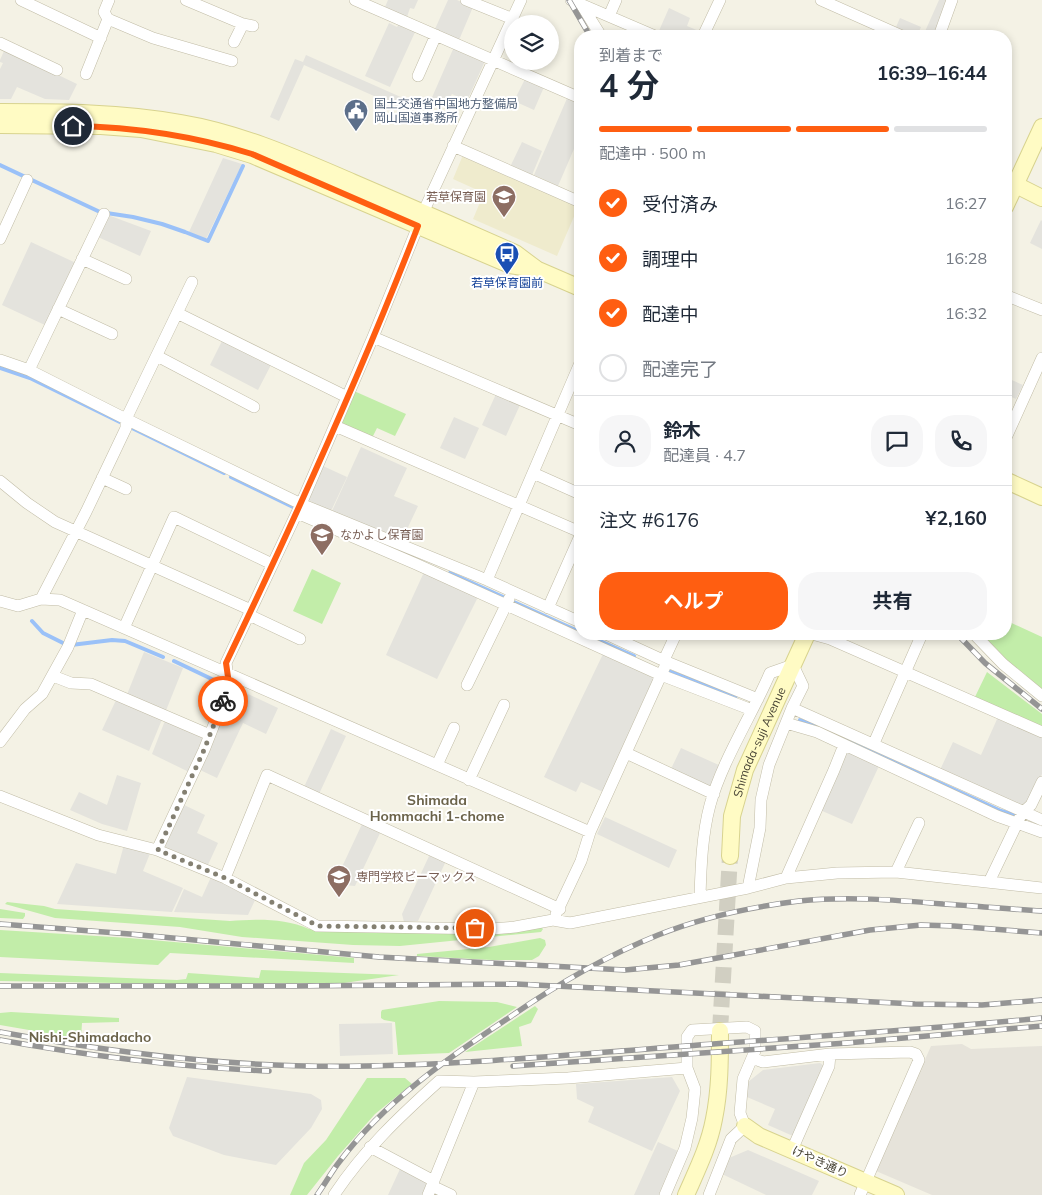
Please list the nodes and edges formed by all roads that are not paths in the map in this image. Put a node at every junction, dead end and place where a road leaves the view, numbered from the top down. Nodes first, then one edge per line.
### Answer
1 (21, 0) edge
2 (109, 0) edge
3 (186, 0) edge
4 (355, 0) edge
5 (466, 0) edge
6 (521, 0) edge
7 (616, 0) edge
8 (720, 0) edge
9 (821, 0) edge
10 (952, 0) edge
11 (577, 1) edge
12 (504, 15) edge
13 (515, 15) edge
14 (609, 16) junction
15 (108, 19) junction
16 (597, 30) edge
17 (641, 30) edge
18 (706, 30) edge
19 (888, 30) edge
20 (942, 30) edge
21 (436, 35) junction
22 (101, 38) junction
23 (504, 39) edge
24 (234, 42) dead end
25 (0, 43) edge
26 (232, 60) dead end
27 (494, 61) junction
28 (57, 70) dead end
29 (86, 74) dead end
30 (418, 76) dead end
31 (574, 95) edge
32 (4, 119) edge
33 (1042, 127) edge
34 (453, 146) junction
35 (1012, 179) edge
36 (27, 180) dead end
37 (1012, 183) edge
38 (1042, 198) edge
39 (574, 199) edge
40 (104, 214) dead end
41 (421, 219) junction
42 (0, 240) edge
43 (82, 259) junction
44 (126, 279) dead end
45 (192, 282) dead end
46 (574, 286) edge
47 (1012, 298) edge
48 (58, 309) junction
49 (1042, 310) edge
50 (177, 313) junction
51 (112, 334) dead end
52 (373, 337) junction
53 (157, 356) junction
54 (1042, 358) edge
55 (0, 360) edge
56 (30, 370) junction
57 (574, 377) edge
58 (1038, 378) edge
59 (347, 397) junction
60 (254, 407) dead end
61 (558, 416) junction
62 (126, 423) junction
63 (574, 423) edge
64 (335, 426) junction
65 (1012, 427) edge
66 (533, 473) junction
67 (102, 478) junction
68 (0, 481) edge
69 (1012, 483) edge
70 (126, 489) dead end
71 (574, 491) edge
72 (1042, 496) edge
73 (520, 505) junction
74 (299, 509) junction
75 (574, 529) edge
76 (75, 532) junction
77 (574, 550) edge
78 (272, 564) junction
79 (152, 566) junction
80 (487, 580) junction
81 (41, 599) junction
82 (509, 599) junction
83 (0, 601) edge
84 (548, 608) junction
85 (83, 610) junction
86 (250, 613) junction
87 (574, 619) edge
88 (124, 628) junction
89 (574, 628) edge
90 (300, 639) dead end
91 (602, 640) edge
92 (617, 640) edge
93 (674, 640) edge
94 (804, 640) edge
95 (832, 640) edge
96 (919, 640) edge
97 (980, 640) edge
98 (793, 665) junction
99 (664, 667) junction
100 (905, 672) junction
101 (227, 674) junction
102 (53, 676) junction
103 (467, 685) dead end
104 (1042, 696) edge
105 (758, 699) junction
106 (504, 705) dead end
107 (792, 708) junction
108 (752, 710) junction
109 (786, 723) junction
110 (454, 728) dead end
111 (1042, 732) edge
112 (210, 735) junction
113 (0, 742) edge
114 (874, 743) junction
115 (844, 745) junction
116 (626, 753) junction
117 (437, 766) junction
118 (469, 780) junction
119 (1042, 782) edge
120 (714, 794) junction
121 (0, 796) edge
122 (1020, 817) junction
123 (1042, 820) edge
124 (919, 823) dead end
125 (590, 832) junction
126 (1042, 832) edge
127 (158, 850) junction
128 (730, 856) tunnel mouth
129 (896, 872) junction
130 (225, 878) junction
131 (786, 878) junction
132 (989, 882) junction
133 (748, 888) junction
134 (1042, 888) edge
135 (700, 896) junction
136 (560, 909) junction
137 (553, 920) junction
138 (720, 1030) tunnel mouth
139 (830, 1054) junction
140 (752, 1058) junction
141 (687, 1068) junction
142 (474, 1082) junction
143 (746, 1126) junction
144 (370, 1147) junction
145 (792, 1150) junction
146 (432, 1188) edge
147 (863, 1189) edge
148 (338, 1194) edge
149 (451, 1195) edge
150 (666, 1195) edge
151 (686, 1195) edge
152 (709, 1195) edge
153 (896, 1195) edge

1 - 22 street
2 - 15 street
3 - 24 street
4 - 21 street
5 - 12 street
6 - 13 street
7 - 14 street
8 - 18 street
9 - 19 street
10 - 20 street
11 - 14 street
11 - 16 street
14 - 17 street
15 - 22 street
15 - 26 street
21 - 27 street
21 - 30 street
22 - 29 street
23 - 27 street
25 - 28 street
27 - 31 street
27 - 34 street
32 - 41 street
33 - 35 street
34 - 39 street
34 - 41 street
36 - 42 street
37 - 38 street
40 - 43 street
41 - 46 street
41 - 52 street
43 - 44 street
43 - 48 street
45 - 50 street
47 - 49 street
48 - 51 street
48 - 56 street
50 - 53 street
50 - 59 street
52 - 59 street
52 - 61 street
53 - 60 street
53 - 62 street
54 - 58 street
55 - 56 street
56 - 62 street
57 - 61 street
58 - 65 street
59 - 64 street
61 - 63 street
61 - 66 street
62 - 67 street
62 - 74 street
64 - 73 street
64 - 74 street
66 - 71 street
66 - 73 street
67 - 70 street
67 - 76 street
68 - 76 street
69 - 72 street
73 - 75 street
73 - 80 street
74 - 78 street
74 - 80 street
74 - 82 street
76 - 79 street
76 - 81 street
77 - 84 street
78 - 79 street
78 - 86 street
79 - 86 street
79 - 88 street
80 - 82 street
81 - 83 street
81 - 85 street
82 - 84 street
82 - 89 street
82 - 103 street
84 - 87 street
85 - 88 street
85 - 102 street
86 - 90 street
86 - 101 street
88 - 101 street
91 - 99 street
92 - 99 street
93 - 99 street
94 - 98 street, Shimada-suji Avenue
95 - 100 street
96 - 100 street
97 - 104 street
98 - 105 street
98 - 107 street
98 - 128 street, Shimada-suji Avenue
99 - 105 street
99 - 108 street
99 - 116 street
100 - 111 street
100 - 114 street
101 - 112 street
101 - 117 street
102 - 112 street
102 - 113 street
105 - 108 street
106 - 118 street
107 - 109 street
107 - 114 street
108 - 120 street
109 - 115 street
109 - 133 street
110 - 117 street
112 - 127 street
114 - 122 street
115 - 122 street
115 - 131 street
116 - 120 street
116 - 125 street
117 - 118 street
118 - 125 street
119 - 122 street
120 - 135 street
121 - 127 street
122 - 123 street
122 - 126 street
122 - 132 street
124 - 129 street
125 - 136 street
127 - 130 street
129 - 131 street
129 - 132 street
130 - 136 street
130 - 137 street
131 - 133 street
132 - 134 street
133 - 135 street
135 - 137 street
136 - 137 street
138 - 151 street
139 - 140 street
139 - 145 street
139 - 147 street
140 - 141 street
140 - 143 street
141 - 142 street
141 - 150 street
142 - 144 street
142 - 146 street
143 - 145 street, けやき通り
143 - 152 street
144 - 146 street
144 - 148 street
145 - 147 street, けやき通り
146 - 149 street
147 - 153 street, けやき通り

